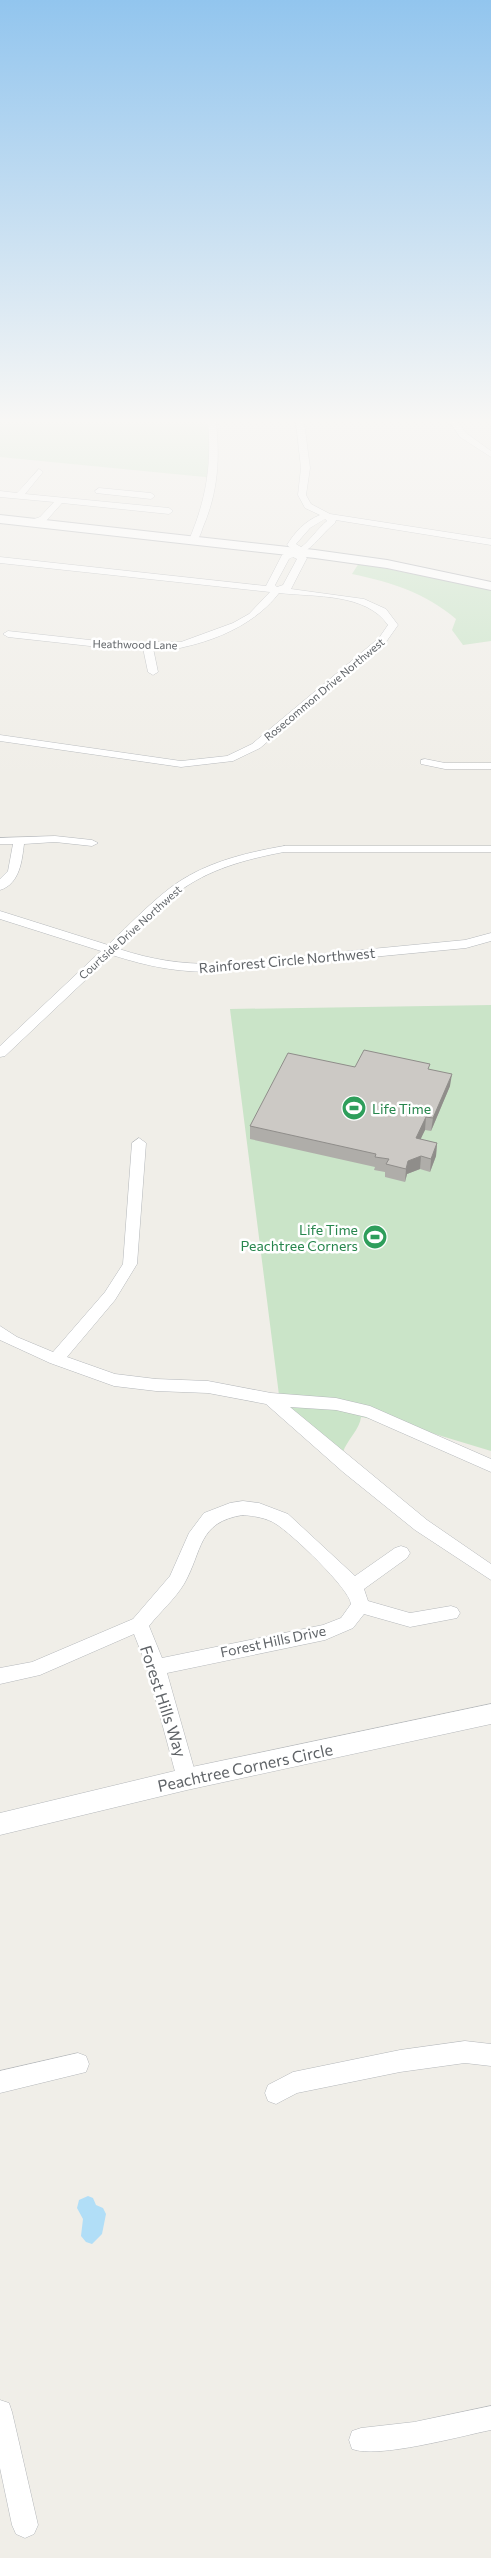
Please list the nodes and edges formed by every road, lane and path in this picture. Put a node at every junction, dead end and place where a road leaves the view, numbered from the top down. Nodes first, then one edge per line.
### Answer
1 (205, 541) edge
2 (294, 541) edge
3 (312, 541) edge
4 (296, 552) junction
5 (0, 560) edge
6 (277, 570) junction
7 (295, 572) junction
8 (491, 586) edge
9 (276, 591) junction
10 (8, 634) dead end
11 (148, 646) junction
12 (153, 672) dead end
13 (0, 738) edge
14 (425, 762) dead end
15 (491, 766) edge
16 (0, 841) edge
17 (19, 841) junction
18 (92, 843) dead end
19 (491, 849) edge
20 (0, 886) edge
21 (0, 914) edge
22 (491, 937) edge
23 (109, 950) junction
24 (0, 1053) edge
25 (139, 1143) dead end
26 (4, 1341) edge
27 (56, 1360) junction
28 (271, 1399) junction
29 (491, 1466) edge
30 (401, 1552) dead end
31 (491, 1573) edge
32 (354, 1586) junction
33 (360, 1606) junction
34 (451, 1613) dead end
35 (139, 1624) junction
36 (156, 1667) junction
37 (0, 1676) edge
38 (491, 1714) edge
39 (187, 1779) junction
40 (0, 1824) edge
41 (491, 2055) edge
42 (78, 2064) dead end
43 (0, 2082) edge
44 (276, 2093) dead end
45 (0, 2412) edge
46 (491, 2418) edge
47 (360, 2440) dead end
48 (25, 2525) dead end

1 - 4 main road
2 - 4 street
3 - 4 street
4 - 6 street
4 - 7 street
4 - 8 main road
5 - 9 street, Rosecommon Drive Northwest
6 - 7 street
6 - 9 street
7 - 9 street, Heathwood Lane
9 - 11 street, Heathwood Lane
9 - 13 street, Rosecommon Drive Northwest
10 - 11 street, Heathwood Lane
11 - 12 street
14 - 15 street
16 - 17 street
17 - 18 street
17 - 20 street
19 - 23 street, Courtside Drive Northwest
21 - 23 street, Rainforest Circle Northwest
22 - 23 street, Rainforest Circle Northwest
23 - 24 street, Courtside Drive Northwest
25 - 27 street
26 - 27 street
27 - 28 street
28 - 29 street
28 - 31 street
30 - 32 street
32 - 33 street
32 - 35 street
33 - 34 street
33 - 36 street, Forest Hills Drive
35 - 36 street, Forest Hills Way
35 - 37 street
36 - 39 street, Forest Hills Way
38 - 39 street, Peachtree Corners Circle
39 - 40 street, Peachtree Corners Circle
41 - 44 street
42 - 43 street
45 - 48 street
46 - 47 street

